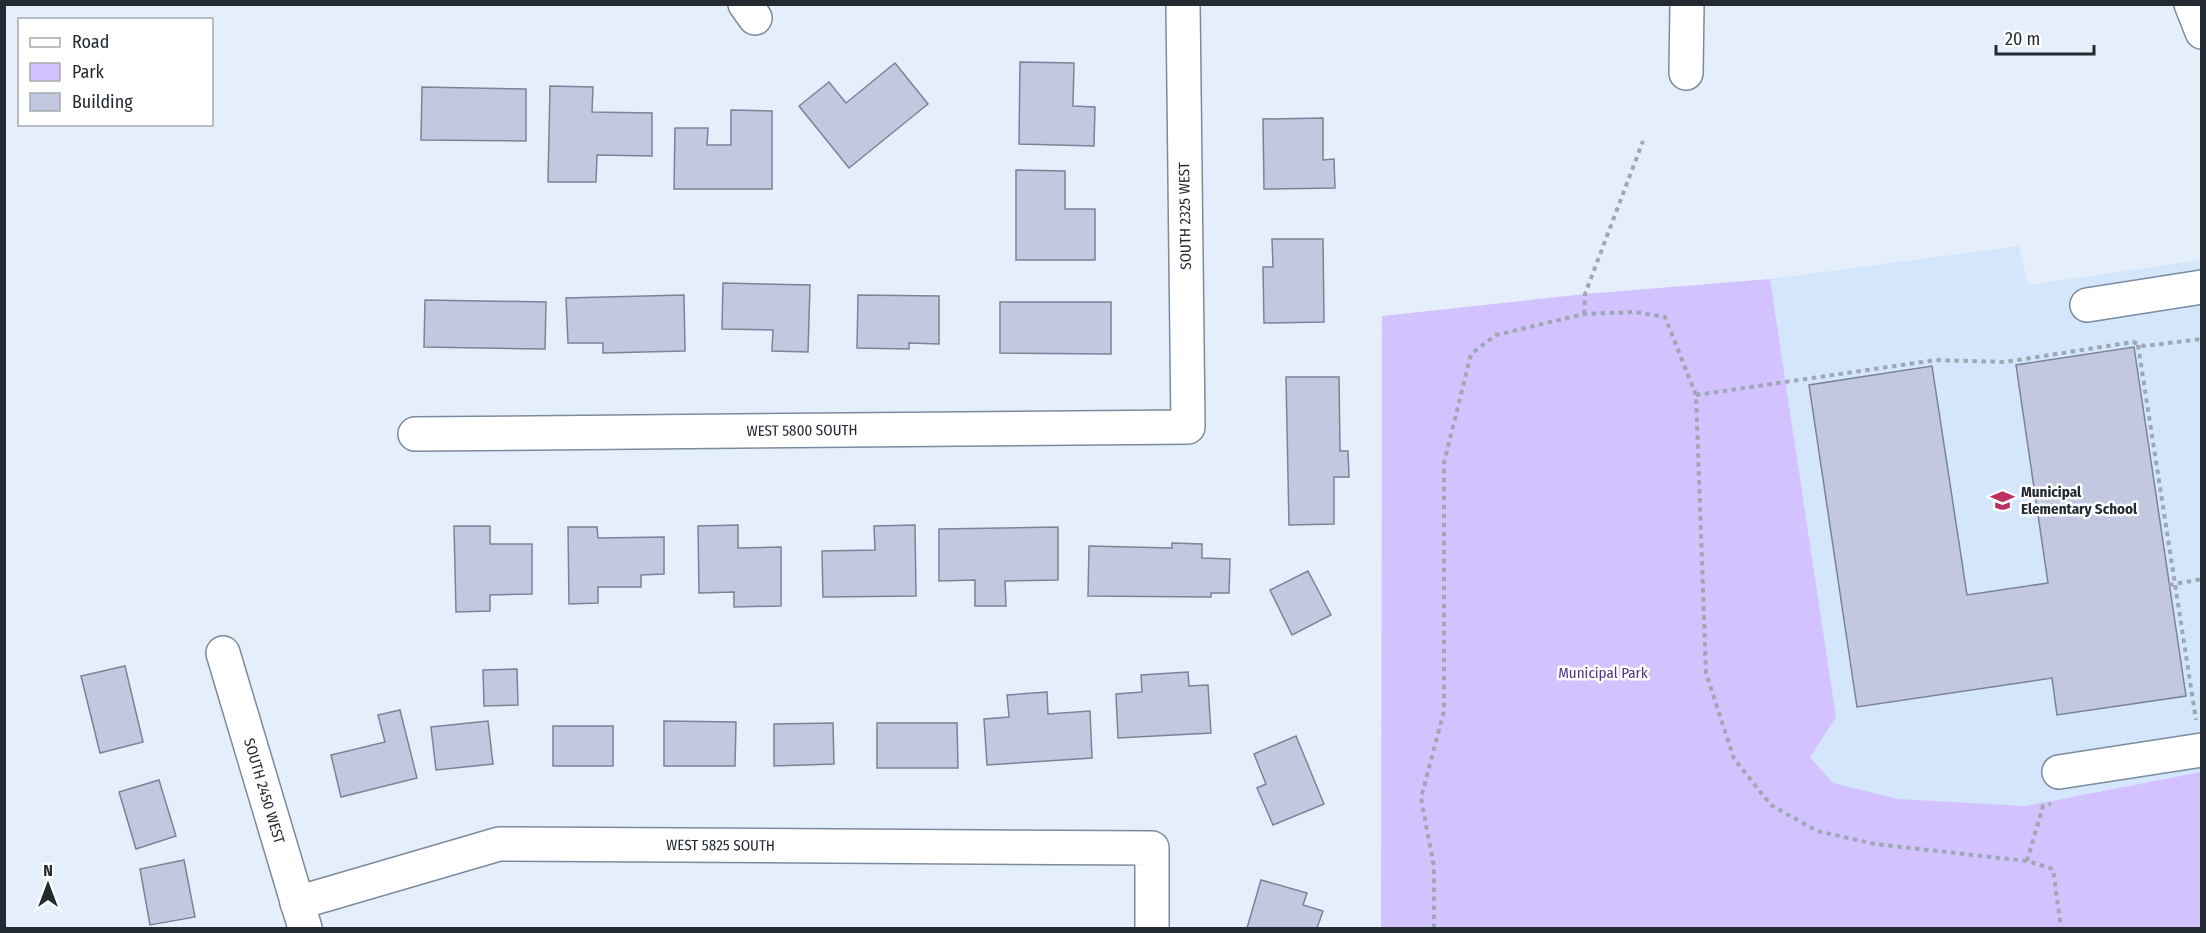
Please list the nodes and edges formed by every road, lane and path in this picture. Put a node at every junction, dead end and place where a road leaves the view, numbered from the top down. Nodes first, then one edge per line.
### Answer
1 (1183, 4) edge
2 (1687, 4) edge
3 (2191, 4) edge
4 (2202, 32) edge
5 (1686, 72) dead end
6 (1643, 141) dead end
7 (2202, 287) edge
8 (2086, 305) dead end
9 (1584, 314) junction
10 (2202, 339) edge
11 (2138, 344) junction
12 (1696, 395) junction
13 (1188, 427) joint
14 (415, 434) dead end
15 (2202, 579) edge
16 (2175, 584) junction
17 (2169, 585) dead end
18 (224, 653) dead end
19 (2199, 739) edge
20 (2058, 788) joint
21 (2027, 861) junction
22 (301, 916) edge
23 (1152, 928) edge
24 (1434, 928) edge
25 (2061, 928) edge

1 - 13 street, SOUTH 2325 WEST
2 - 5 street
3 - 4 street
6 - 9 path
7 - 8 street
9 - 12 path
9 - 24 path
10 - 11 path
11 - 12 path
11 - 16 path
12 - 21 path
13 - 14 street, WEST 5800 SOUTH
15 - 16 path
16 - 17 path
16 - 19 path
18 - 22 street, SOUTH 2450 WEST
19 - 20 street
20 - 21 path
21 - 25 path
22 - 23 street, WEST 5825 SOUTH

